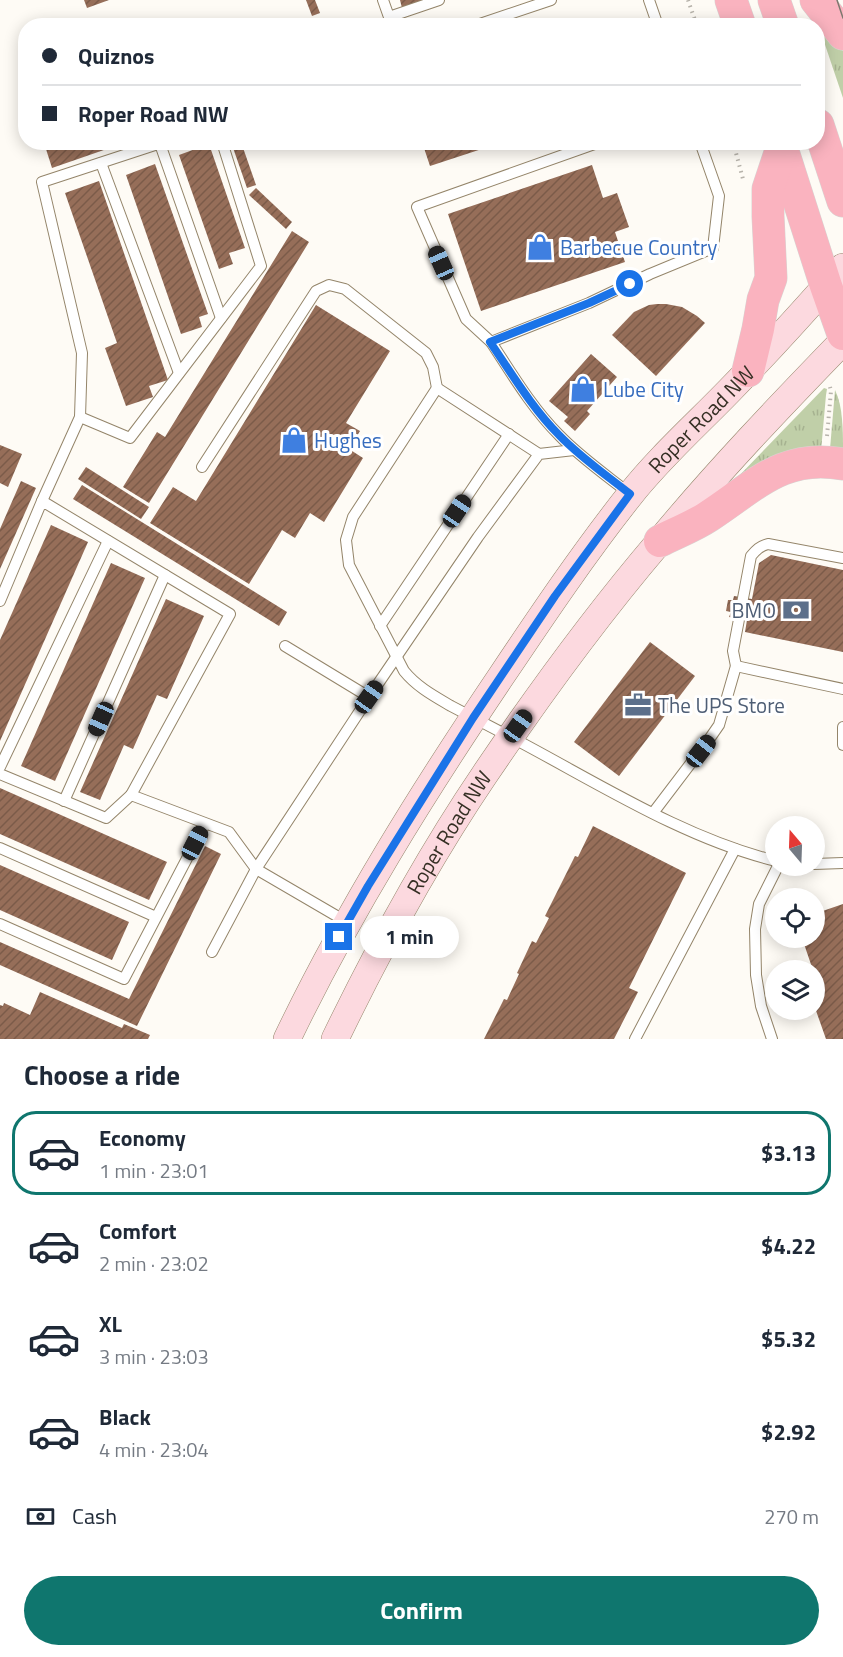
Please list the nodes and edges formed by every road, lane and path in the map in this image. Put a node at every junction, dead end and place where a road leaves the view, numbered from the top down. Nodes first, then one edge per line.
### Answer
1 (382, 0) edge
2 (439, 0) edge
3 (551, 0) edge
4 (649, 0) edge
5 (688, 0) edge
6 (731, 0) edge
7 (774, 0) edge
8 (816, 0) edge
9 (389, 17) joint
10 (498, 18) edge
11 (655, 18) edge
12 (694, 18) edge
13 (737, 18) edge
14 (780, 18) edge
15 (843, 34) edge
16 (825, 146) edge
17 (141, 150) edge
18 (164, 150) edge
19 (225, 150) edge
20 (577, 150) edge
21 (703, 150) edge
22 (780, 150) edge
23 (783, 150) edge
24 (101, 163) junction
25 (843, 201) edge
26 (834, 277) edge
27 (221, 318) junction
28 (843, 334) edge
29 (843, 341) edge
30 (490, 342) junction
31 (748, 371) junction
32 (179, 373) junction
33 (437, 388) junction
34 (831, 391) dead end
35 (80, 417) junction
36 (509, 434) junction
37 (574, 450) junction
38 (835, 453) edge
39 (539, 454) junction
40 (202, 467) dead end
41 (630, 494) junction
42 (42, 501) junction
43 (108, 541) junction
44 (660, 541) junction
45 (843, 558) edge
46 (165, 575) junction
47 (0, 601) edge
48 (380, 626) junction
49 (285, 646) dead end
50 (397, 658) junction
51 (735, 666) junction
52 (843, 689) edge
53 (369, 697) junction
54 (473, 718) junction
55 (843, 727) edge
56 (510, 737) junction
57 (843, 745) edge
58 (0, 768) edge
59 (0, 774) edge
60 (131, 795) junction
61 (64, 801) junction
62 (653, 813) junction
63 (205, 824) junction
64 (0, 848) edge
65 (735, 849) junction
66 (765, 858) edge
67 (843, 863) edge
68 (825, 864) edge
69 (256, 869) junction
70 (773, 876) edge
71 (156, 917) junction
72 (347, 922) junction
73 (0, 924) edge
74 (212, 952) dead end
75 (287, 1039) edge
76 (334, 1039) edge
77 (635, 1039) edge
78 (771, 1039) edge

1 - 9 lane
2 - 9 lane
3 - 10 lane
4 - 11 lane
5 - 12 path
6 - 13 main road
7 - 14 main road
8 - 15 main road
16 - 25 main road
17 - 24 lane
18 - 27 lane
19 - 27 lane
20 - 30 lane
21 - 30 lane
22 - 31 main road
23 - 26 main road
24 - 32 lane
24 - 35 lane
26 - 28 main road
26 - 31 main road, Roper Road NW
27 - 32 lane
29 - 44 main road, Roper Road NW
30 - 37 lane
31 - 41 main road, Roper Road NW
32 - 35 lane
33 - 36 lane
33 - 40 lane
33 - 48 lane
34 - 38 path
35 - 42 lane
36 - 39 lane
36 - 48 lane
37 - 39 lane
37 - 41 lane
38 - 44 main road
39 - 50 lane
41 - 54 main road, Roper Road NW
42 - 43 lane
42 - 47 lane
43 - 46 lane
43 - 58 lane
44 - 56 main road, Roper Road NW
45 - 51 lane
46 - 60 lane
46 - 61 lane
48 - 50 lane
49 - 53 lane
50 - 53 lane
50 - 54 lane
51 - 52 lane
51 - 62 lane
53 - 69 lane
54 - 56 lane
54 - 72 main road, Roper Road NW
55 - 57 lane
56 - 62 lane
56 - 76 main road, Roper Road NW
59 - 61 lane
60 - 61 lane
60 - 63 lane
62 - 65 lane
63 - 69 lane
63 - 71 lane
64 - 71 lane
65 - 66 lane
65 - 77 lane
67 - 68 lane
69 - 72 lane
69 - 74 lane
70 - 78 lane
71 - 73 lane
72 - 75 main road, Roper Road NW

